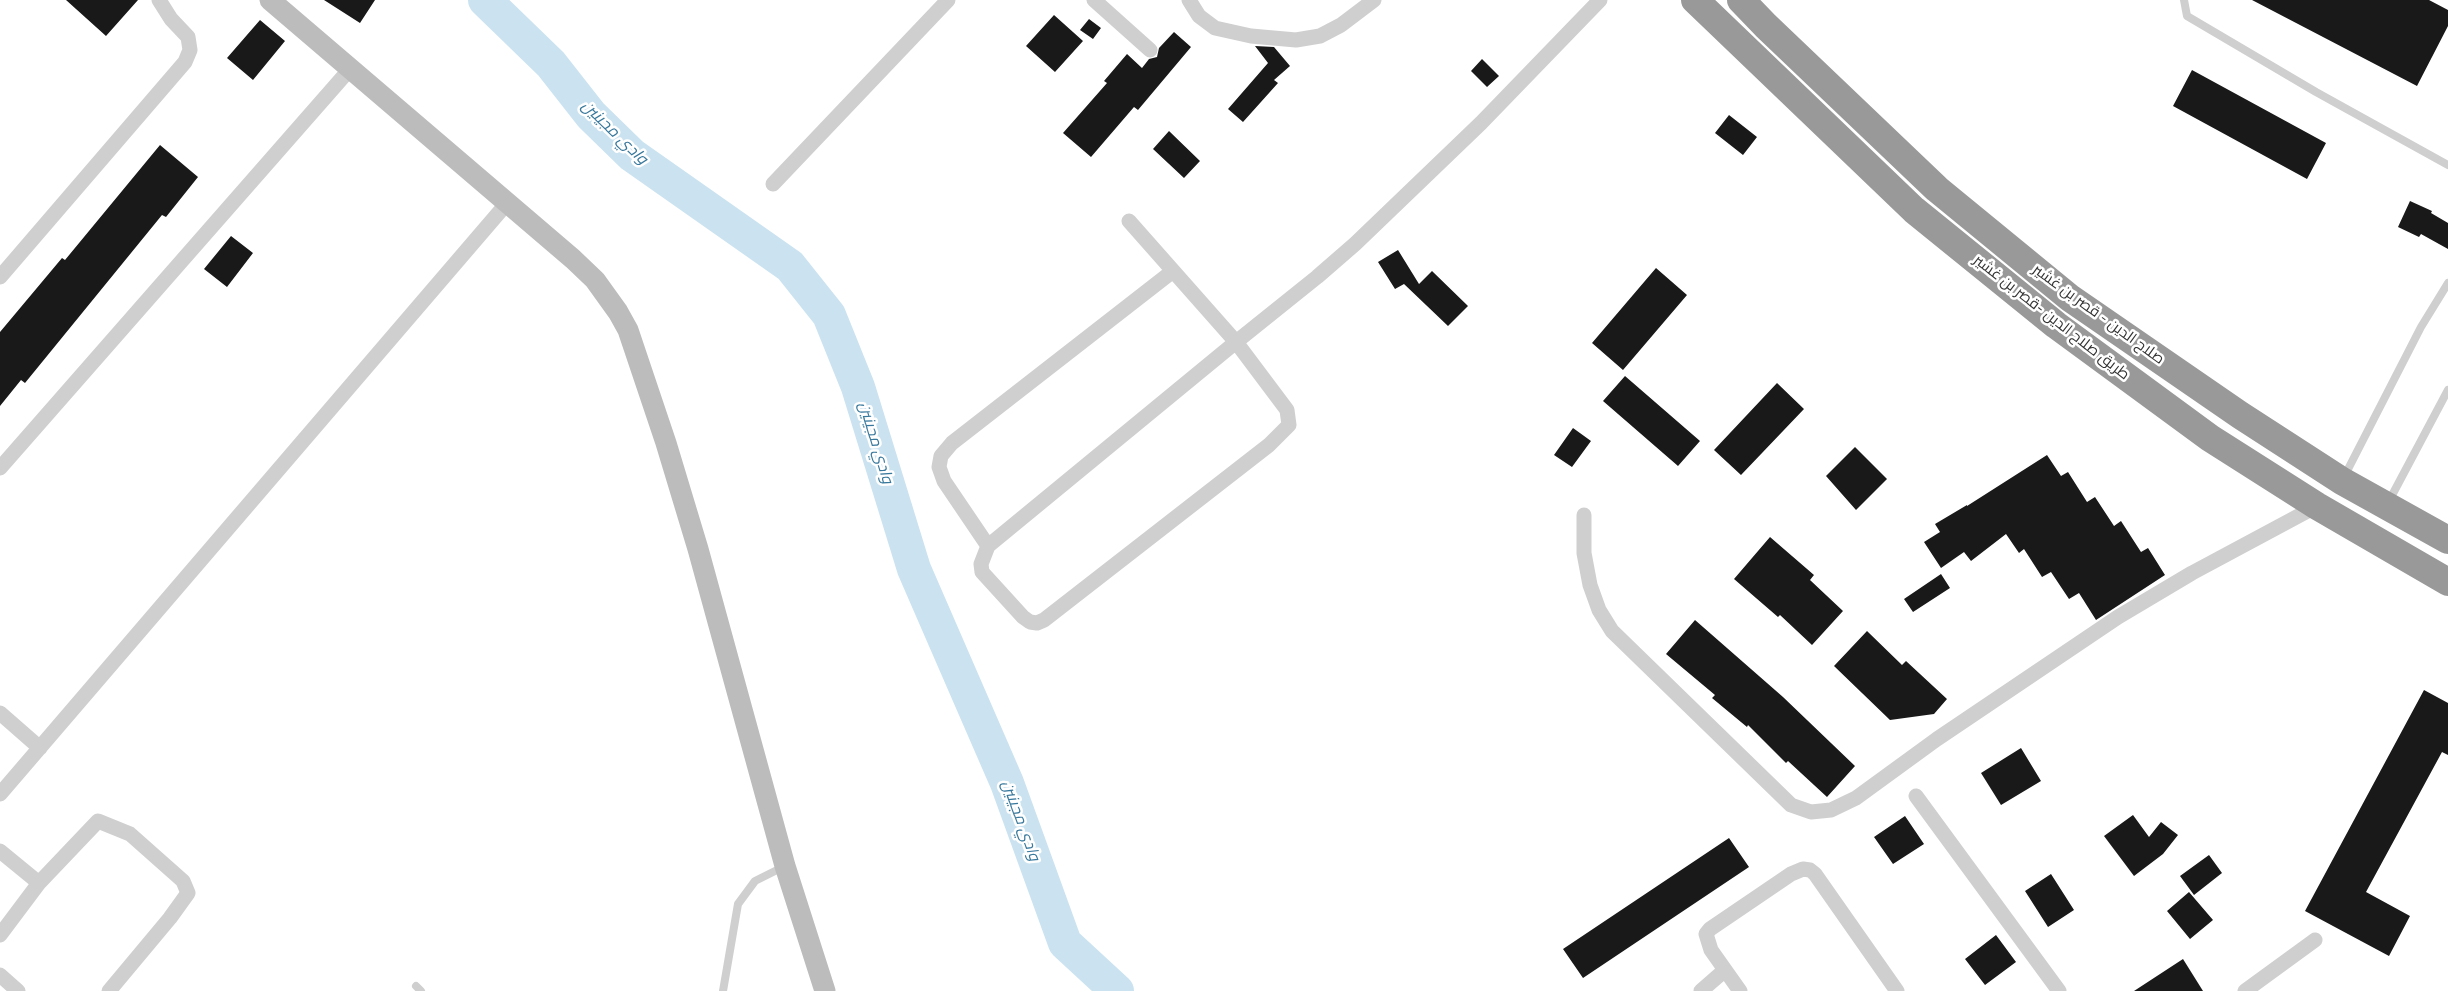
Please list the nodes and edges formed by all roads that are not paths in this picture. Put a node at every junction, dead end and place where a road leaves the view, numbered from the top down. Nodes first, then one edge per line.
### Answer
1 (159, 0) edge
2 (270, 0) edge
3 (948, 0) edge
4 (1094, 0) edge
5 (1189, 0) edge
6 (1374, 0) edge
7 (1600, 0) edge
8 (1695, 0) edge
9 (2184, 0) edge
10 (1748, 5) edge
11 (1150, 50) dead end
12 (350, 69) junction
13 (2448, 165) edge
14 (773, 184) dead end
15 (508, 202) junction
16 (1129, 221) dead end
17 (1173, 271) junction
18 (0, 277) edge
19 (2448, 282) edge
20 (1236, 342) junction
21 (2448, 390) edge
22 (0, 468) edge
23 (2342, 481) junction
24 (2387, 505) junction
25 (2317, 506) junction
26 (1584, 515) dead end
27 (2440, 535) edge
28 (988, 546) junction
29 (2414, 564) junction
30 (2448, 582) edge
31 (0, 713) edge
32 (40, 748) junction
33 (0, 794) edge
34 (1916, 796) dead end
35 (0, 851) edge
36 (785, 866) junction
37 (39, 883) junction
38 (0, 934) edge
39 (2315, 940) dead end
40 (1725, 970) junction
41 (0, 975) edge
42 (18, 991) edge
43 (110, 991) edge
44 (723, 991) edge
45 (825, 991) edge
46 (1701, 991) edge
47 (1740, 991) edge
48 (1897, 991) edge
49 (2059, 991) edge
50 (2245, 991) edge

1 - 18 street
2 - 12 street
3 - 14 street
4 - 11 street
5 - 6 street
7 - 20 street
8 - 25 highway, طريق صلاح الدين -قصر بن غشير
9 - 13 lane
10 - 23 highway, صلاح الدين - قصر بن غشير
12 - 15 street
12 - 22 street
15 - 32 street
15 - 36 street
16 - 17 street
17 - 20 street
17 - 28 street
19 - 23 lane
20 - 28 street
20 - 28 street
21 - 24 lane
23 - 24 highway, صلاح الدين - قصر بن غشير
24 - 27 highway, صلاح الدين - قصر بن غشير
25 - 26 street
25 - 29 highway, طريق صلاح الدين -قصر بن غشير
27 - 29 highway
29 - 30 highway, طريق صلاح الدين -قصر بن غشير
31 - 32 street
32 - 33 street
34 - 49 street
35 - 37 street
36 - 44 lane
36 - 45 street
37 - 38 street
37 - 43 street
39 - 50 street
40 - 46 street
40 - 47 street
40 - 48 street
41 - 42 street

